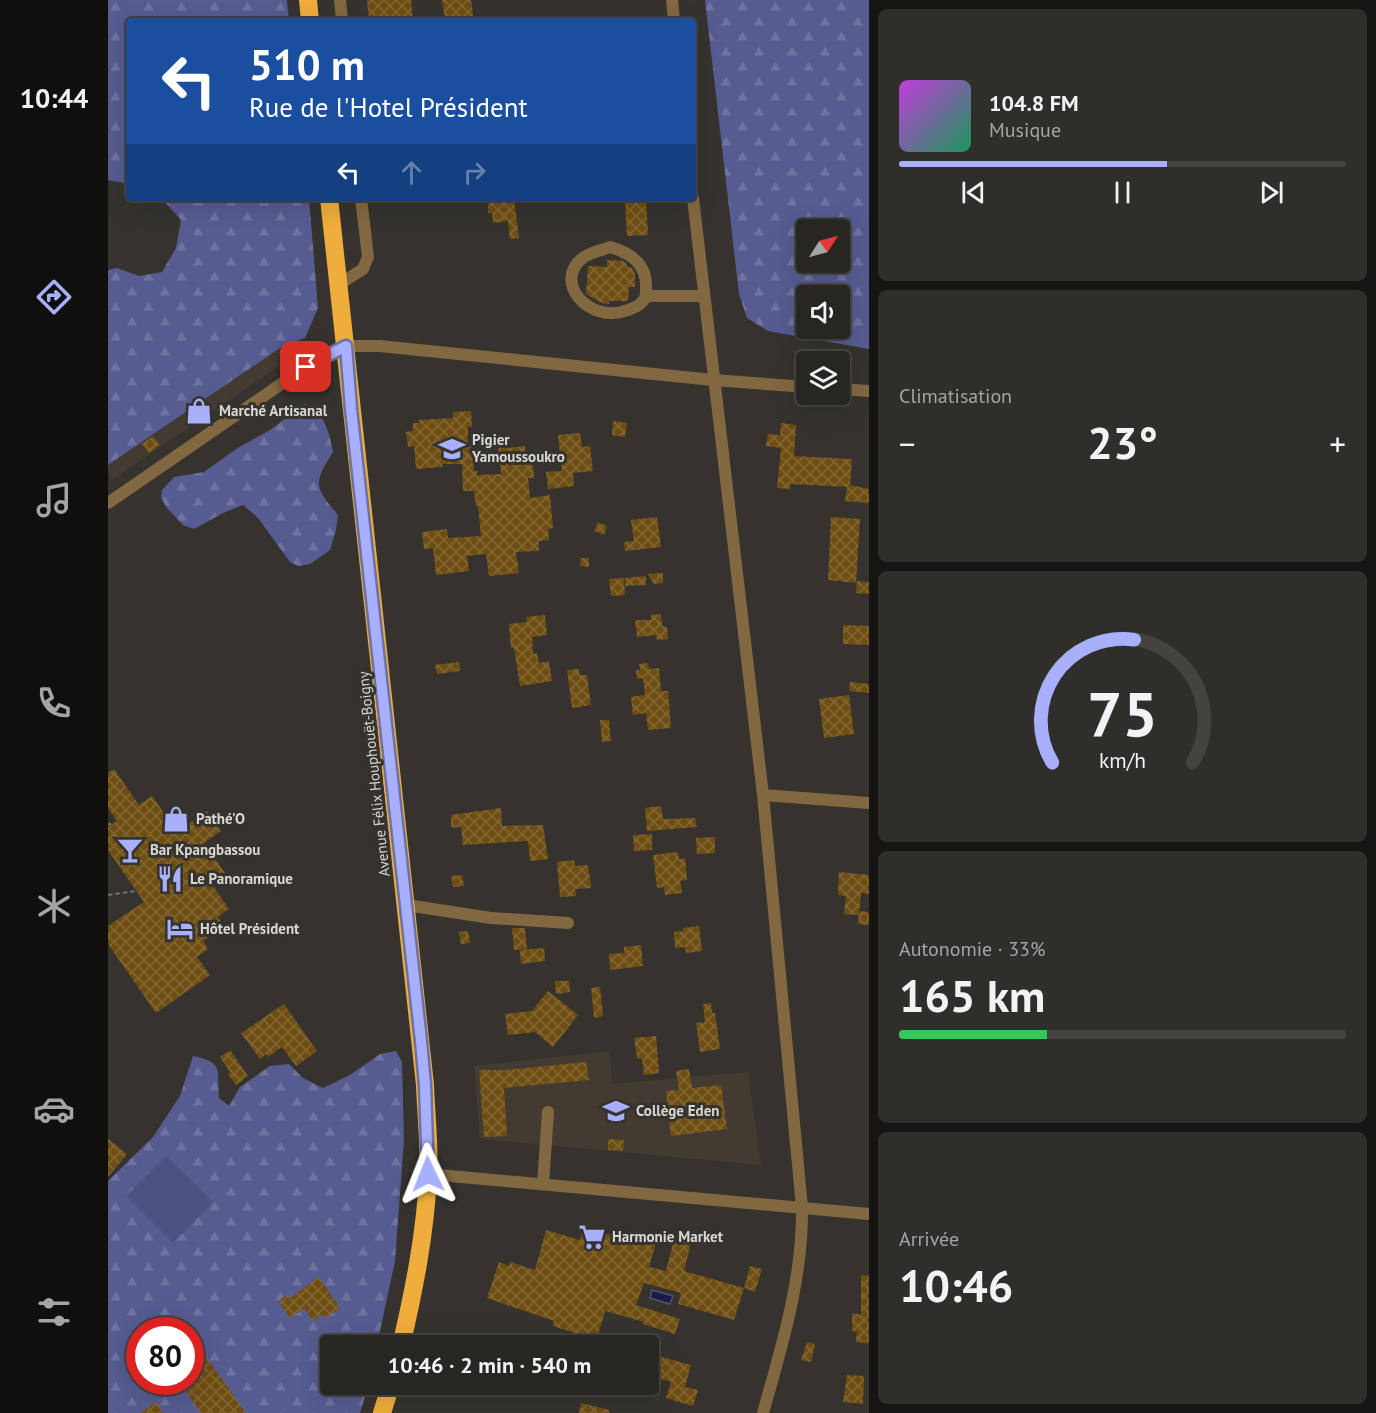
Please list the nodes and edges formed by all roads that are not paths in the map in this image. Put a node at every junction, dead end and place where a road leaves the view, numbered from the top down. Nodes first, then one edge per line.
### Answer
1 (308, 0) edge
2 (340, 0) edge
3 (672, 0) edge
4 (310, 18) edge
5 (342, 18) edge
6 (675, 18) edge
7 (329, 201) edge
8 (361, 201) edge
9 (693, 201) edge
10 (338, 285) junction
11 (646, 296) junction
12 (703, 296) junction
13 (346, 346) junction
14 (713, 380) junction
15 (796, 386) edge
16 (850, 390) edge
17 (869, 391) edge
18 (108, 503) edge
19 (763, 795) junction
20 (869, 802) edge
21 (406, 905) junction
22 (568, 923) dead end
23 (548, 1112) dead end
24 (428, 1174) junction
25 (543, 1184) junction
26 (802, 1207) junction
27 (869, 1214) edge
28 (403, 1335) edge
29 (388, 1395) edge
30 (382, 1413) edge
31 (763, 1413) edge

1 - 4 highway
2 - 5 street
3 - 6 street
7 - 10 highway, Avenue Félix Houphouët-Boigny
8 - 10 street
9 - 12 street
10 - 13 highway, Avenue Félix Houphouët-Boigny
11 - 11 street
11 - 12 street
12 - 14 street
13 - 14 street
13 - 18 street
13 - 21 highway, Avenue Félix Houphouët-Boigny
14 - 15 street
14 - 19 street
16 - 17 street
19 - 20 street
19 - 26 street
21 - 22 street
21 - 24 highway, Avenue Félix Houphouët-Boigny
23 - 25 street
24 - 25 street
24 - 28 highway, Avenue Félix Houphouët-Boigny
25 - 26 street
26 - 27 street
26 - 31 street
29 - 30 highway

